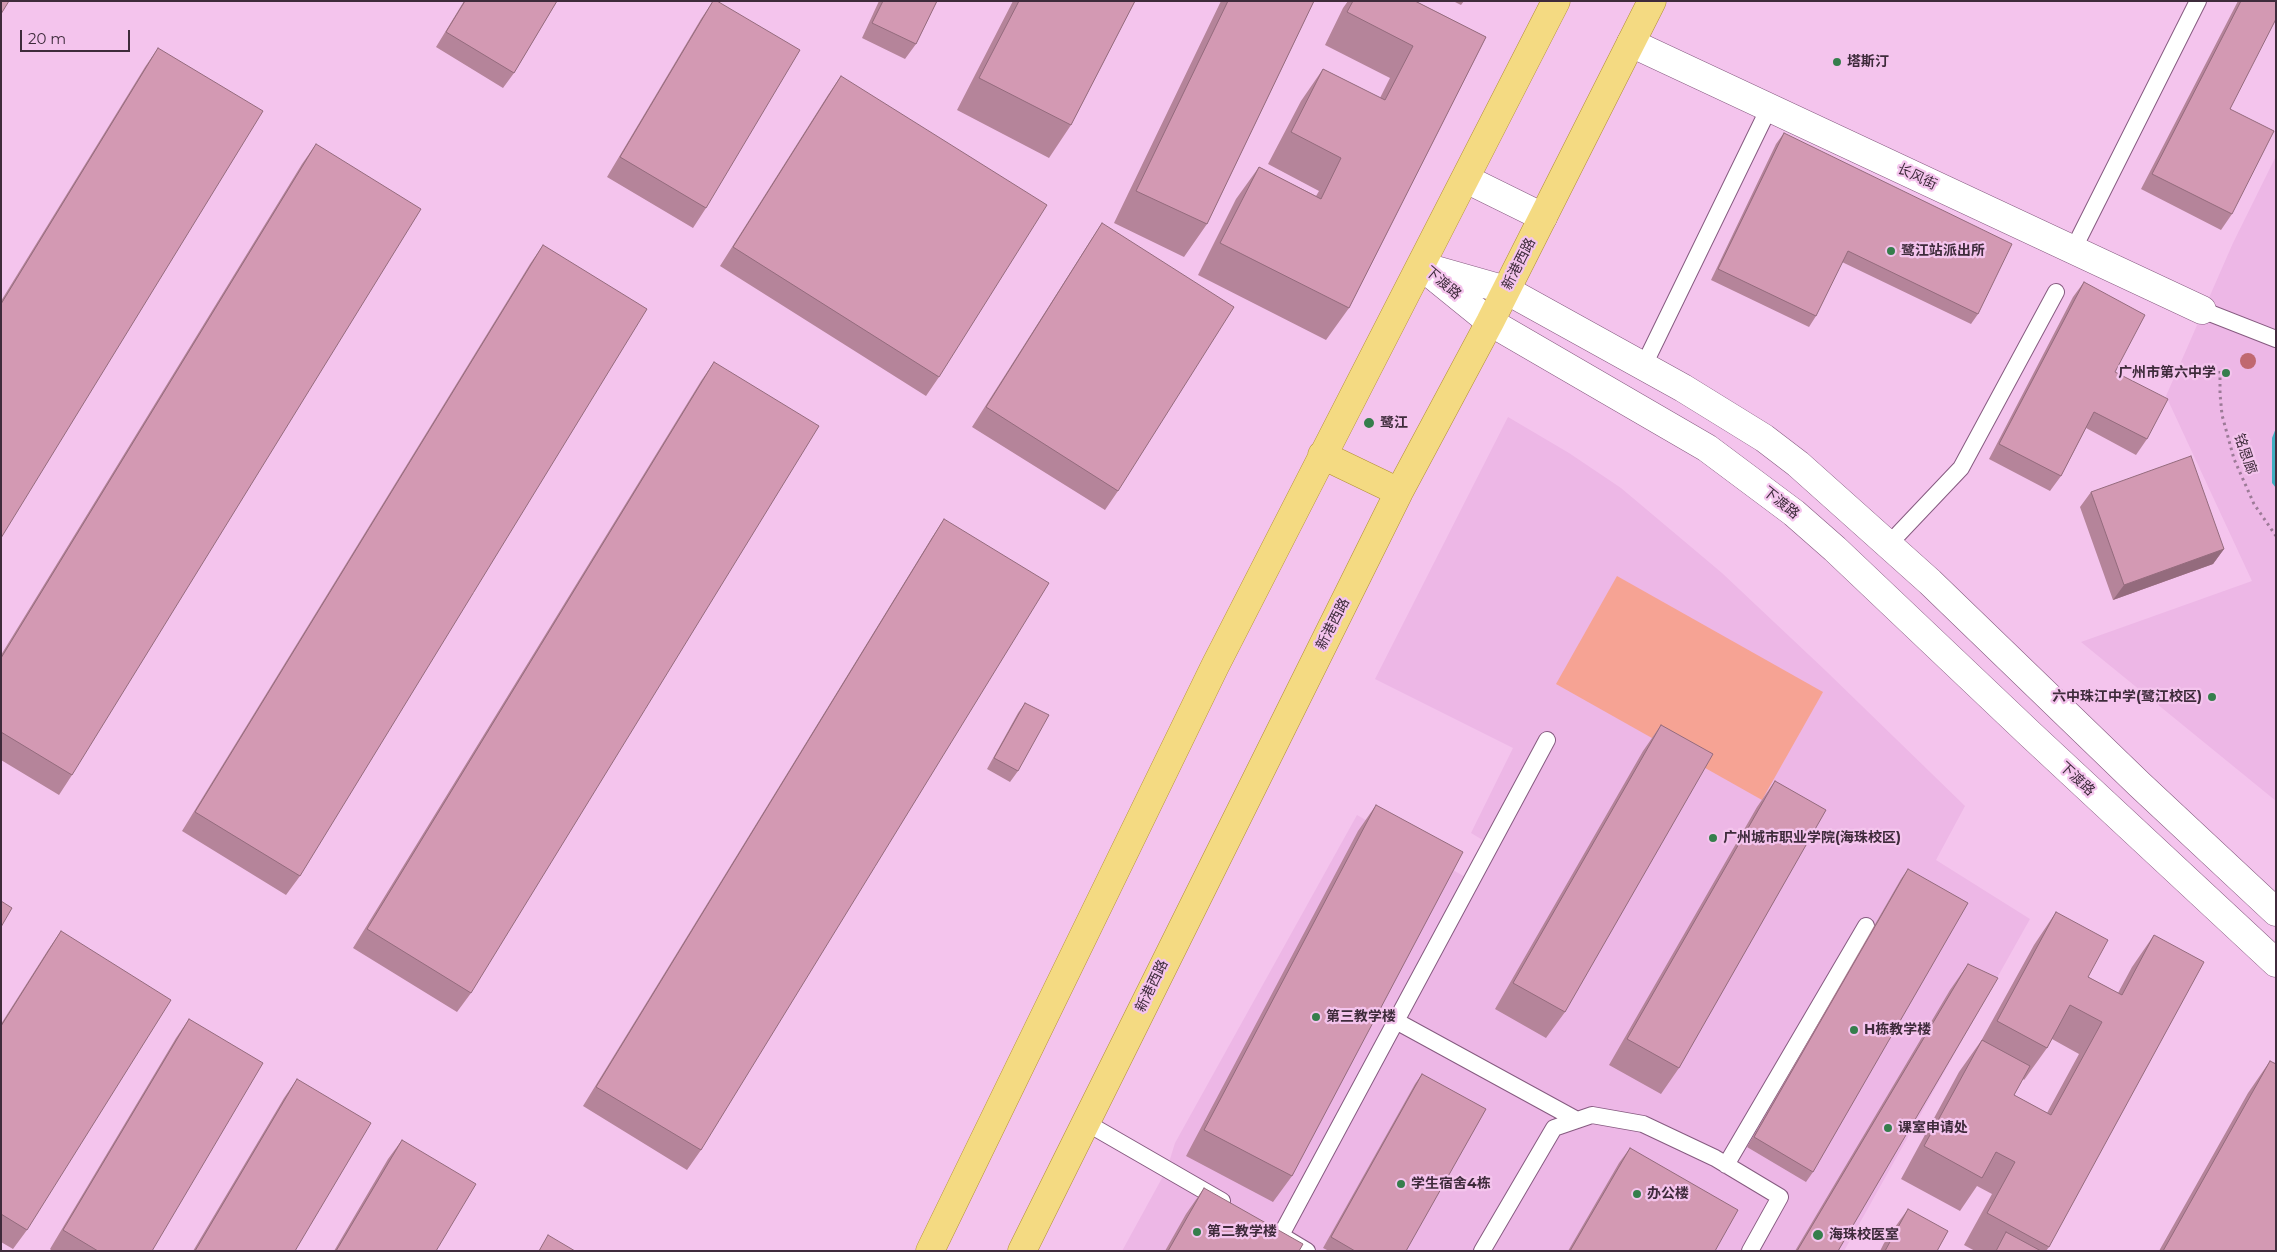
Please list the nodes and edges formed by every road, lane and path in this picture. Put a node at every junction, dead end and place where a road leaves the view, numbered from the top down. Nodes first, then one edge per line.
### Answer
1 (1556, 1) edge
2 (1652, 1) edge
3 (2198, 1) edge
4 (1632, 44) junction
5 (1768, 108) junction
6 (1466, 179) junction
7 (1543, 217) junction
8 (2073, 250) junction
9 (1421, 266) junction
10 (1506, 290) junction
11 (2056, 292) dead end
12 (2202, 310) joint
13 (1490, 322) junction
14 (2276, 339) edge
15 (1644, 366) junction
16 (2220, 371) dead end
17 (1322, 455) junction
18 (1399, 492) junction
19 (2276, 536) edge
20 (1888, 544) junction
21 (1547, 740) dead end
22 (2276, 912) edge
23 (1866, 926) dead end
24 (2276, 962) edge
25 (1396, 1021) junction
26 (1577, 1120) junction
27 (1085, 1122) junction
28 (1726, 1165) junction
29 (1232, 1207) edge
30 (1265, 1226) edge
31 (1281, 1236) junction
32 (930, 1251) edge
33 (1022, 1251) edge
34 (1307, 1251) edge
35 (1482, 1251) edge
36 (1750, 1251) edge

1 - 6 main road
2 - 4 main road, 新港西路
3 - 8 lane
4 - 5 main road, 长风街
4 - 7 main road, 新港西路
5 - 8 main road, 长风街
5 - 15 lane
6 - 7 main road
6 - 9 main road
7 - 10 main road, 新港西路
8 - 12 main road, 长风街
9 - 10 main road, 下渡路
9 - 13 main road, 下渡路
9 - 17 main road
10 - 13 main road, 新港西路
10 - 15 main road, 下渡路
11 - 20 lane
12 - 14 lane
13 - 18 main road, 新港西路
13 - 24 main road, 下渡路
15 - 20 main road, 下渡路
16 - 19 path, 铭恩廊
17 - 18 main road
17 - 32 main road
18 - 27 main road, 新港西路
20 - 22 main road, 下渡路
21 - 25 lane
23 - 28 lane
25 - 26 lane
25 - 31 lane
26 - 28 lane
26 - 35 lane
27 - 29 lane
27 - 33 main road, 新港西路
28 - 36 lane
30 - 31 lane
31 - 34 lane

